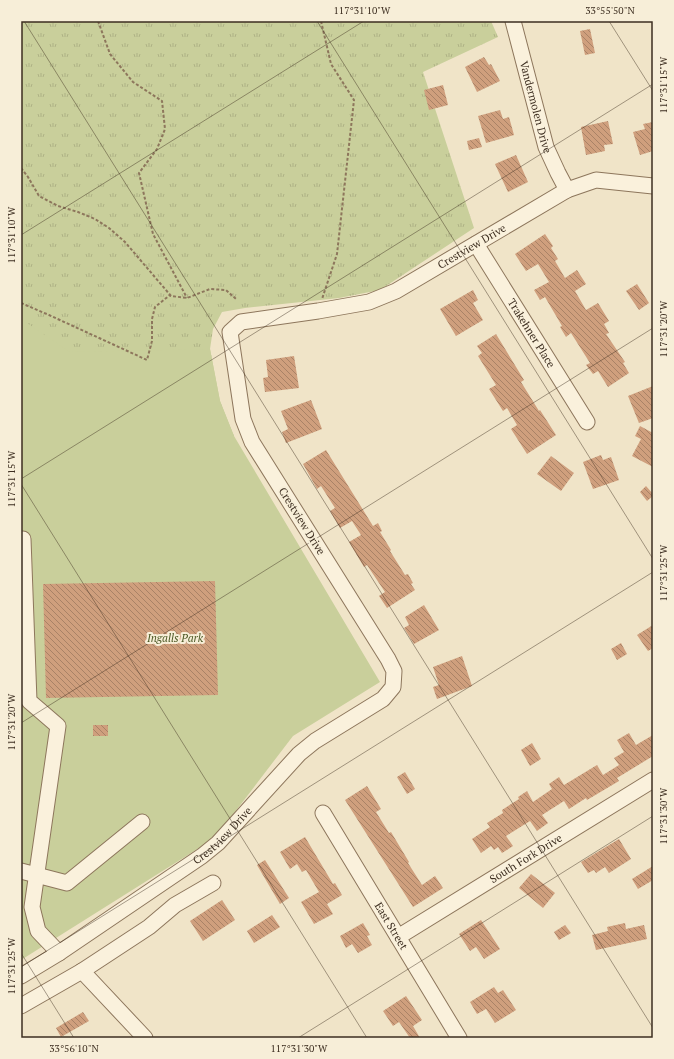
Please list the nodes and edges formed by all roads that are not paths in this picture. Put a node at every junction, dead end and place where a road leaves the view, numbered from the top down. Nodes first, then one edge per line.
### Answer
1 (514, 21) edge
2 (653, 186) edge
3 (567, 190) junction
4 (476, 244) junction
5 (587, 422) dead end
6 (23, 539) dead end
7 (653, 780) edge
8 (323, 813) dead end
9 (142, 822) dead end
10 (21, 872) edge
11 (36, 875) junction
12 (213, 883) dead end
13 (398, 937) junction
14 (59, 953) junction
15 (82, 970) junction
16 (21, 976) edge
17 (21, 1006) edge
18 (146, 1038) edge
19 (459, 1038) edge

1 - 3 street, Vandermolen Drive
2 - 3 street, Crestview Drive
3 - 4 street, Crestview Drive
4 - 5 street, Trakehner Place
4 - 14 street, Crestview Drive
6 - 11 street
7 - 13 street, South Fork Drive
8 - 13 street, East Street
9 - 11 street
10 - 11 street
11 - 14 street
12 - 15 street
13 - 19 street, East Street
14 - 16 street, Crestview Drive
15 - 17 street
15 - 18 street

